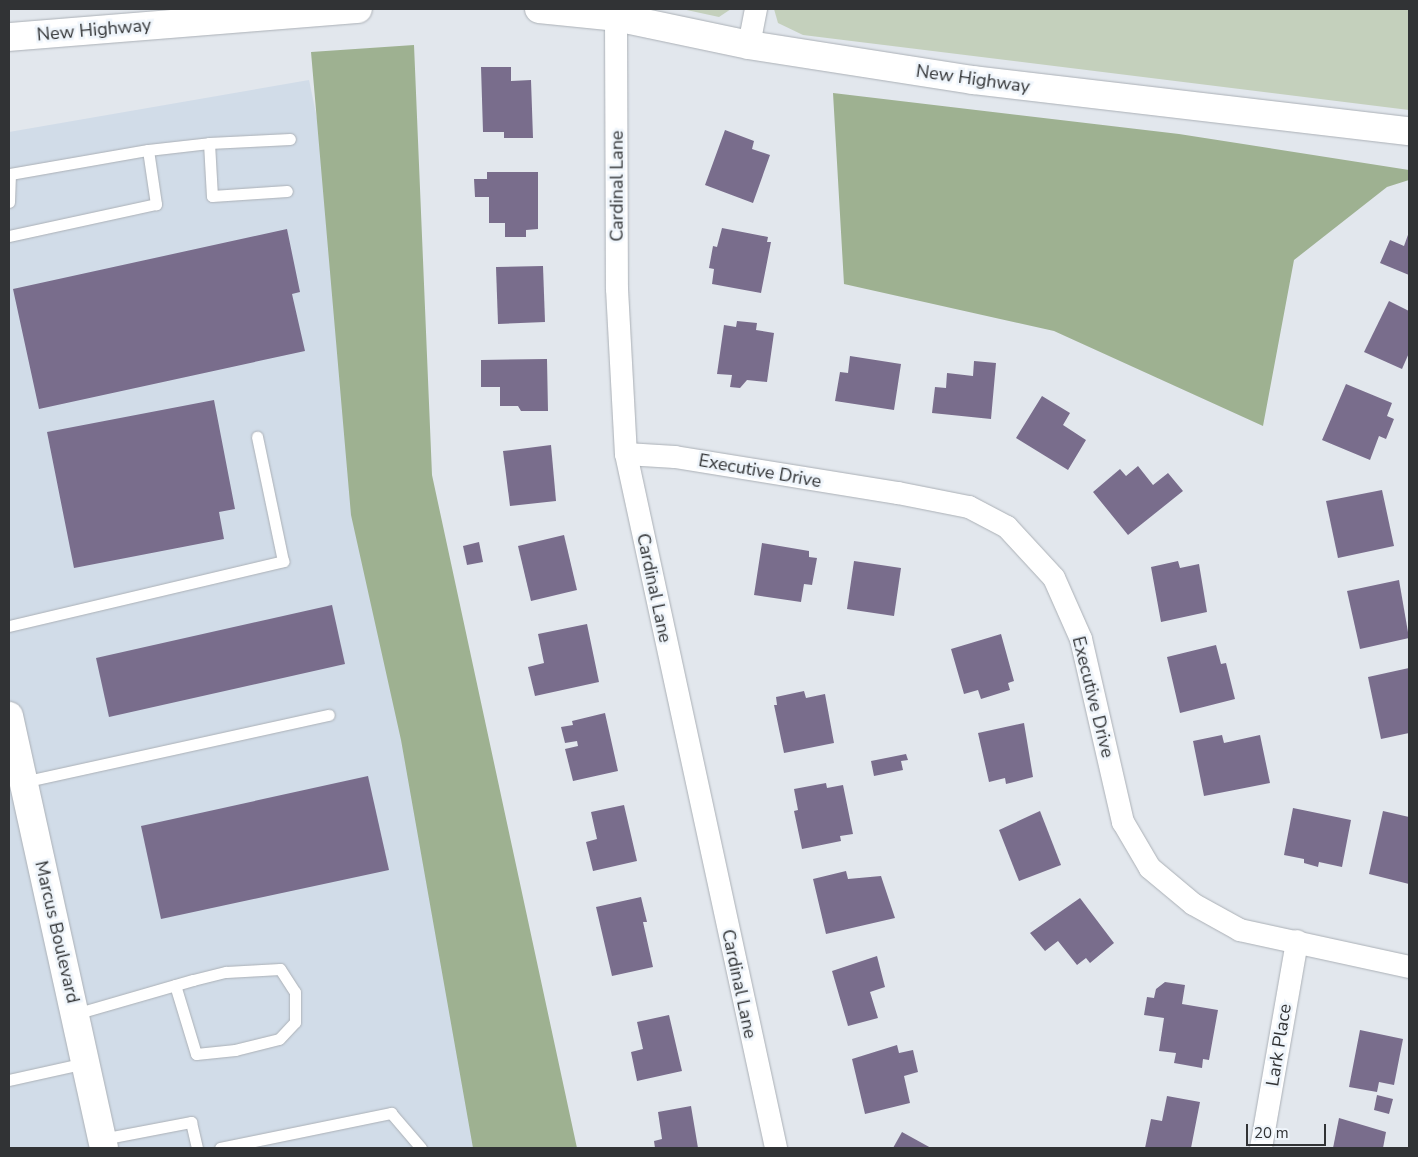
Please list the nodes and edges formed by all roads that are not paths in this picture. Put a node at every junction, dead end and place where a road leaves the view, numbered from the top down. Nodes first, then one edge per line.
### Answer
1 (358, 9) edge
2 (539, 9) edge
3 (756, 9) edge
4 (616, 17) junction
5 (9, 37) edge
6 (749, 45) junction
7 (1409, 131) edge
8 (290, 139) dead end
9 (209, 143) junction
10 (148, 150) junction
11 (287, 191) dead end
12 (9, 202) edge
13 (9, 236) edge
14 (257, 437) dead end
15 (626, 454) junction
16 (9, 626) edge
17 (329, 715) dead end
18 (9, 716) edge
19 (23, 782) junction
20 (1297, 941) junction
21 (1409, 967) edge
22 (175, 985) junction
23 (75, 1014) junction
24 (86, 1063) junction
25 (9, 1080) edge
26 (103, 1144) edge
27 (197, 1148) edge
28 (220, 1148) edge
29 (421, 1148) edge
30 (776, 1148) edge
31 (1261, 1148) edge

1 - 5 street, New Highway
2 - 4 street, New Highway
3 - 6 street
4 - 6 street, New Highway
4 - 15 street, Cardinal Lane
6 - 7 street, New Highway
8 - 9 lane
9 - 10 lane
9 - 11 lane
10 - 12 lane
10 - 13 lane
14 - 16 lane
15 - 20 street, Executive Drive
15 - 30 street, Cardinal Lane
17 - 19 lane
18 - 19 street, Marcus Boulevard
19 - 23 street, Marcus Boulevard
20 - 21 street, Executive Drive
20 - 31 street, Lark Place
22 - 22 lane
22 - 23 lane
23 - 24 street, Marcus Boulevard
24 - 25 lane
24 - 26 street, Marcus Boulevard
26 - 27 lane
28 - 29 lane

